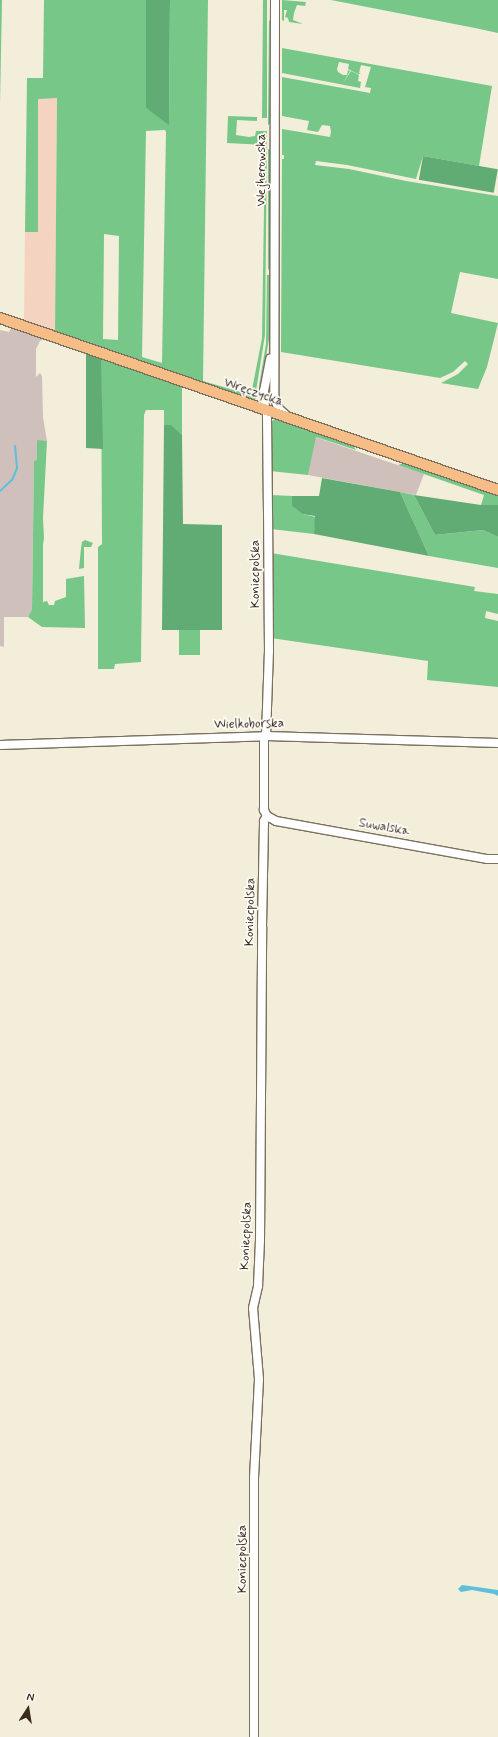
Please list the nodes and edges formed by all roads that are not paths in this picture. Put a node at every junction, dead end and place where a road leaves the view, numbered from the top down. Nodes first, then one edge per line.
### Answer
1 (275, 0) edge
2 (0, 318) edge
3 (273, 340) junction
4 (264, 391) junction
5 (274, 395) junction
6 (244, 404) junction
7 (267, 412) junction
8 (290, 419) junction
9 (498, 490) edge
10 (265, 736) junction
11 (498, 743) edge
12 (0, 744) edge
13 (267, 816) junction
14 (498, 859) edge
15 (254, 1737) edge

1 - 3 street, Wejherowska
2 - 6 main road, Wręczycka
3 - 4 street, Wejherowska
3 - 5 street, Wejherowska
4 - 6 street
4 - 7 street, Wejherowska
5 - 7 street
5 - 8 street
6 - 7 main road, Wręczycka
7 - 8 main road, Wręczycka
7 - 10 street, Koniecpolska
8 - 9 main road, Wręczycka
10 - 11 street, Wielkoborska
10 - 12 street, Wielkoborska
10 - 13 street, Koniecpolska
13 - 14 street, Suwalska
13 - 15 street, Koniecpolska

